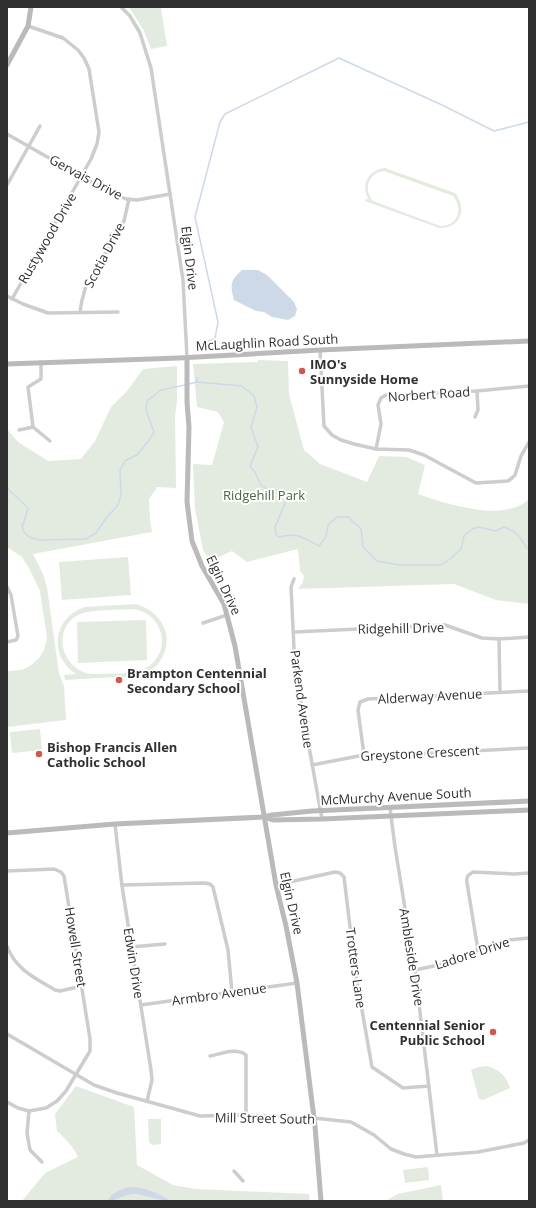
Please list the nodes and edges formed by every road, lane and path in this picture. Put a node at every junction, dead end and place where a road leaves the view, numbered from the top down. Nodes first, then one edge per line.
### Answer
1 (32, 7) edge
2 (121, 7) edge
3 (28, 26) junction
4 (7, 65) edge
5 (40, 126) dead end
6 (7, 134) edge
7 (29, 147) junction
8 (81, 177) junction
9 (7, 185) edge
10 (170, 194) junction
11 (129, 199) junction
12 (7, 296) edge
13 (12, 298) junction
14 (80, 312) junction
15 (118, 312) dead end
16 (529, 341) edge
17 (320, 350) junction
18 (187, 358) junction
19 (41, 362) junction
20 (7, 364) edge
21 (529, 386) edge
22 (477, 391) junction
23 (475, 417) dead end
24 (33, 426) junction
25 (19, 430) dead end
26 (50, 441) dead end
27 (529, 442) edge
28 (376, 449) junction
29 (294, 579) dead end
30 (7, 587) edge
31 (227, 615) junction
32 (203, 623) dead end
33 (294, 632) junction
34 (529, 637) edge
35 (499, 639) junction
36 (7, 642) edge
37 (529, 691) edge
38 (500, 692) junction
39 (529, 748) edge
40 (364, 755) junction
41 (312, 765) junction
42 (529, 801) edge
43 (390, 808) junction
44 (320, 810) junction
45 (529, 810) edge
46 (390, 816) junction
47 (264, 818) junction
48 (322, 819) junction
49 (115, 824) junction
50 (7, 833) edge
51 (7, 871) edge
52 (529, 873) edge
53 (122, 885) junction
54 (276, 885) junction
55 (529, 938) edge
56 (165, 944) dead end
57 (7, 946) edge
58 (131, 947) junction
59 (478, 950) junction
60 (8, 951) edge
61 (415, 970) junction
62 (297, 983) junction
63 (82, 986) junction
64 (232, 992) junction
65 (141, 1005) junction
66 (7, 1034) edge
67 (210, 1056) dead end
68 (76, 1075) junction
69 (429, 1086) junction
70 (147, 1101) junction
71 (7, 1102) edge
72 (29, 1111) junction
73 (246, 1116) junction
74 (314, 1118) junction
75 (529, 1140) edge
76 (437, 1156) junction
77 (42, 1162) dead end
78 (234, 1171) dead end
79 (243, 1181) dead end
80 (320, 1201) edge

1 - 3 street
2 - 10 street, Elgin Drive
3 - 4 street
3 - 8 street, Rustywood Drive
5 - 7 street
6 - 7 street, Gervais Drive
7 - 8 street, Gervais Drive
7 - 9 street
8 - 11 street, Gervais Drive
8 - 13 street, Rustywood Drive
10 - 11 street, Gervais Drive
10 - 18 street, Elgin Drive
11 - 14 street, Scotia Drive
12 - 13 street
13 - 14 street
14 - 15 street
16 - 17 street, McLaughlin Road South
17 - 18 street, McLaughlin Road South
17 - 28 street
18 - 19 street, McLaughlin Road South
18 - 31 street, Elgin Drive
19 - 20 street, McLaughlin Road South
19 - 24 street
21 - 22 street, Norbert Road
22 - 23 street
22 - 28 street, Norbert Road
24 - 25 street
24 - 26 street
27 - 28 street
29 - 33 street, Parkend Avenue
30 - 36 street
31 - 32 street
31 - 47 street, Elgin Drive
33 - 35 street, Ridgehill Drive
33 - 41 street, Parkend Avenue
34 - 35 street, Ridgehill Drive
35 - 38 street
37 - 38 street, Alderway Avenue
38 - 40 street, Alderway Avenue
39 - 40 street, Greystone Crescent
40 - 41 street, Greystone Crescent
41 - 44 street, Parkend Avenue
42 - 43 street, McMurchy Avenue South
43 - 44 street, McMurchy Avenue South
43 - 46 street, Ambleside Drive
44 - 47 street, McMurchy Avenue South
44 - 48 street, Parkend Avenue
45 - 46 street, McMurchy Avenue South
46 - 48 street, McMurchy Avenue South
46 - 61 street, Ambleside Drive
47 - 48 street, McMurchy Avenue South
47 - 49 street, McMurchy Avenue South
47 - 54 street, Elgin Drive
49 - 50 street, McMurchy Avenue South
49 - 53 street, Edwin Drive
51 - 63 street, Howell Street
52 - 59 street
53 - 58 street, Edwin Drive
53 - 64 street
54 - 62 street, Elgin Drive
54 - 69 street, Trotters Lane
55 - 59 street, Ladore Drive
56 - 58 street
57 - 60 street
58 - 65 street, Edwin Drive
59 - 61 street, Ladore Drive
60 - 63 street
61 - 69 street, Ambleside Drive
62 - 64 street, Armbro Avenue
62 - 74 street, Elgin Drive
63 - 68 street, Howell Street
64 - 65 street, Armbro Avenue
65 - 70 street, Edwin Drive
66 - 68 street, Mill Street South
67 - 73 street
68 - 70 street, Mill Street South
68 - 72 street, Howell Street
69 - 76 street, Ambleside Drive
70 - 73 street, Mill Street South
71 - 72 street
72 - 77 street
73 - 74 street, Mill Street South
74 - 76 street, Mill Street South
74 - 80 street, Elgin Drive
75 - 76 street, Mill Street South
78 - 79 street

